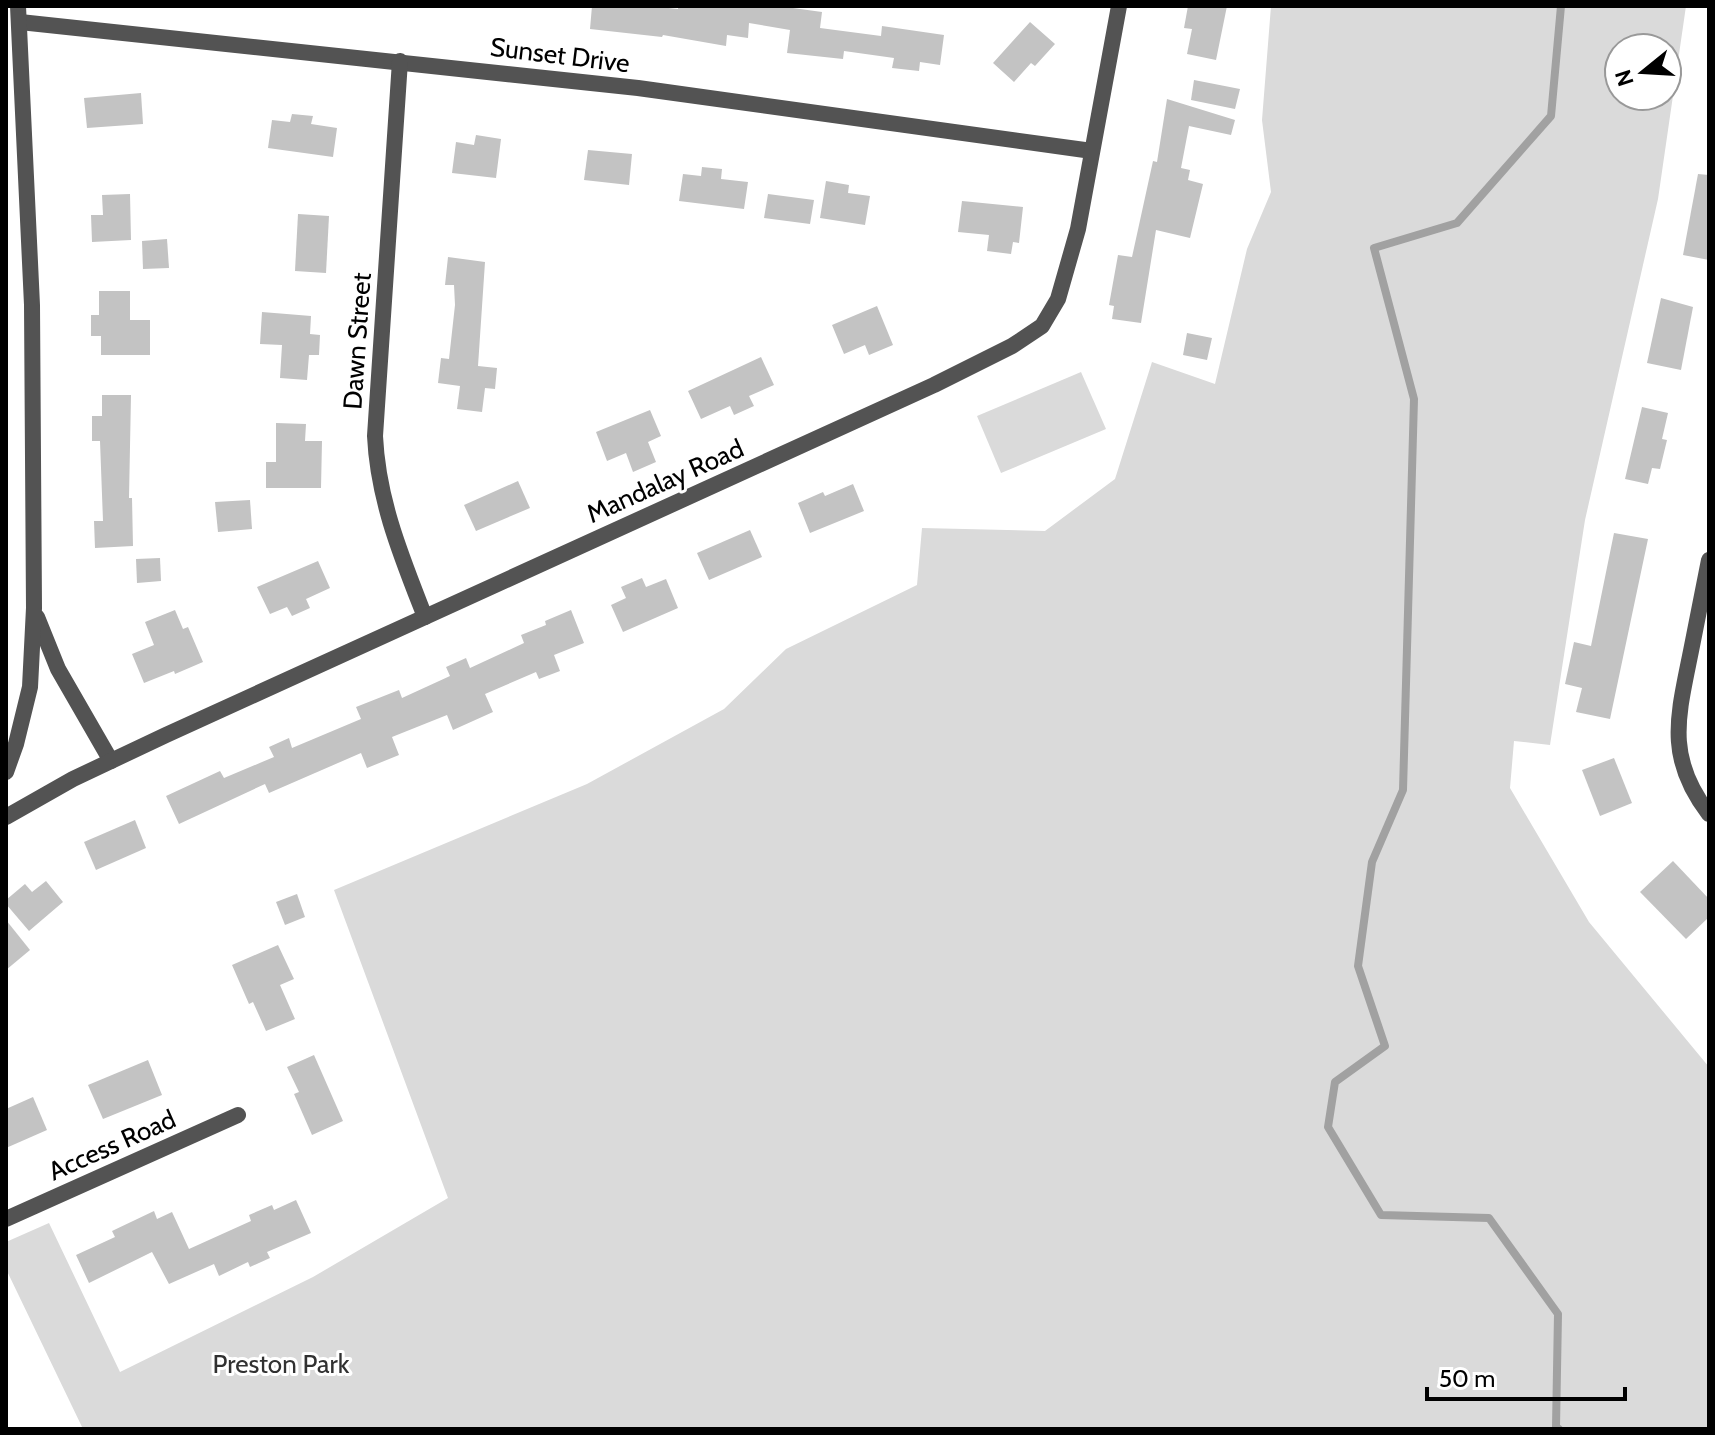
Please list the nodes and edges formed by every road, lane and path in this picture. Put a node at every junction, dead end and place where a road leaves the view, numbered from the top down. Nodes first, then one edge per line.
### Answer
1 (1119, 6) edge
2 (19, 14) edge
3 (400, 61) junction
4 (1092, 151) junction
5 (1709, 560) edge
6 (34, 608) junction
7 (425, 617) junction
8 (111, 761) junction
9 (6, 772) edge
10 (1709, 814) edge
11 (6, 817) edge
12 (238, 1115) dead end
13 (6, 1219) edge

1 - 4 street, Mandalay Road
2 - 3 street, Sunset Drive
2 - 6 street
3 - 4 street, Sunset Drive
3 - 7 street, Dawn Street
4 - 7 street, Mandalay Road
5 - 10 street
6 - 8 street
6 - 9 street
7 - 8 street, Mandalay Road
8 - 11 street, Mandalay Road
12 - 13 street, Access Road

